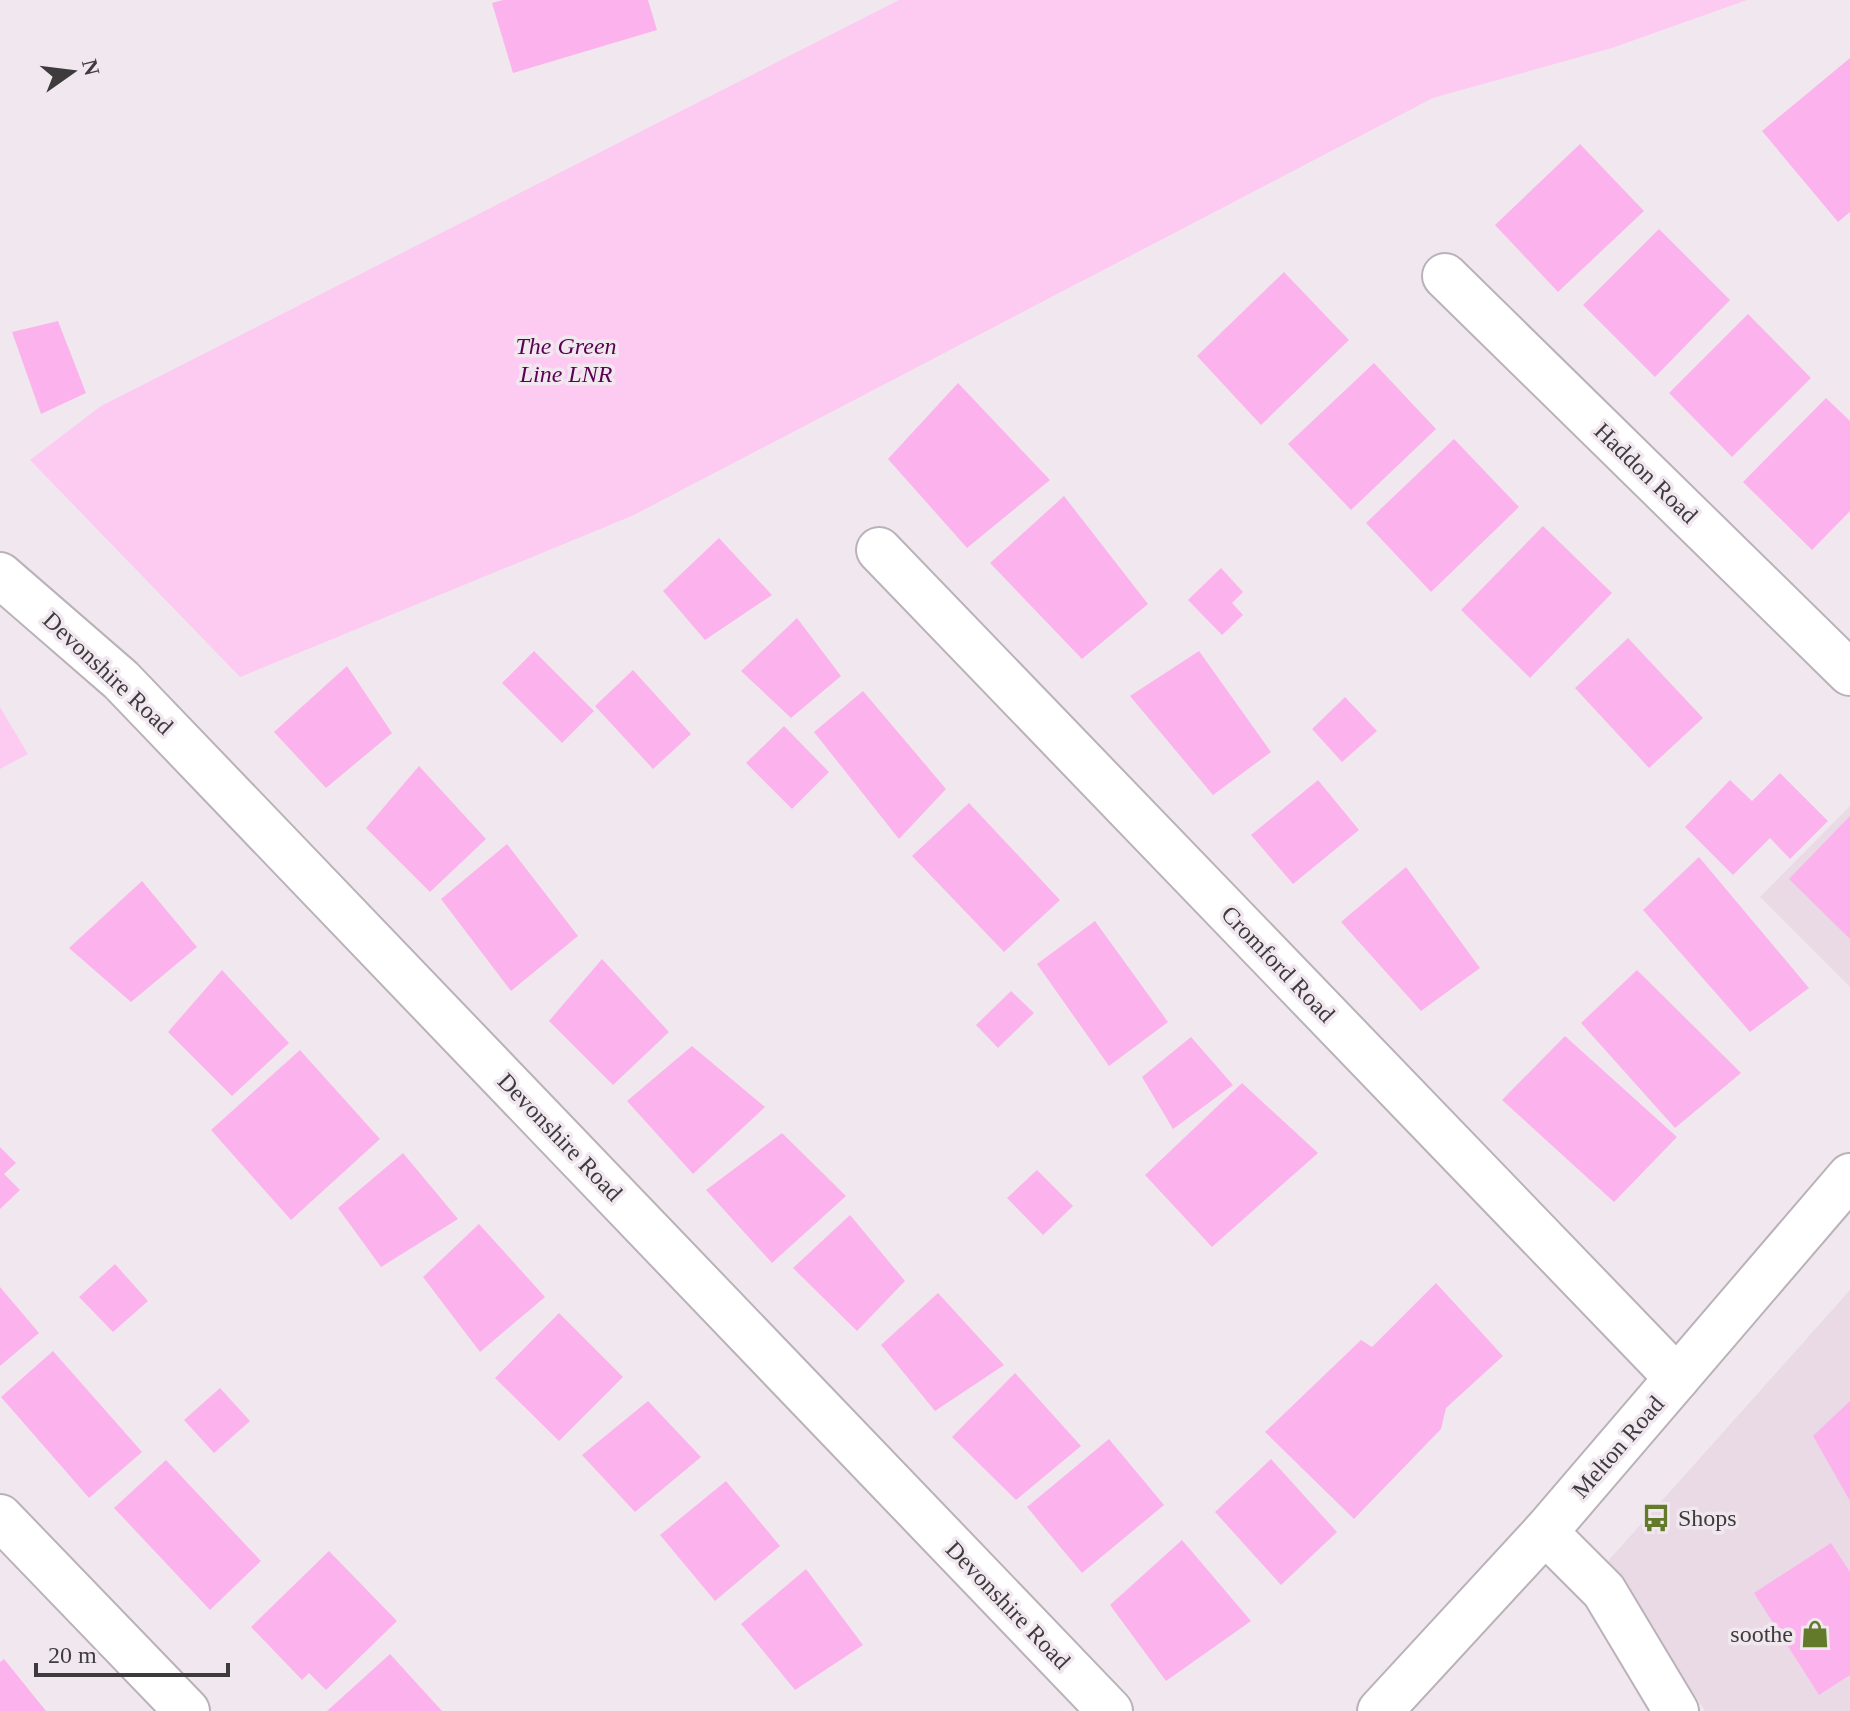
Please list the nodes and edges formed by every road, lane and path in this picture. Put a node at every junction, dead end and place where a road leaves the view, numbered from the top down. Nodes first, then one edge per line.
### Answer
1 (1445, 276) dead end
2 (879, 550) dead end
3 (0, 575) edge
4 (1849, 670) edge
5 (1850, 1176) edge
6 (1677, 1378) junction
7 (0, 1517) edge
8 (1545, 1532) junction
9 (187, 1711) edge
10 (1110, 1711) edge
11 (1380, 1711) edge
12 (1676, 1711) edge

1 - 4 street, Haddon Road
2 - 6 street, Cromford Road
3 - 10 street, Devonshire Road
5 - 6 street, Melton Road
6 - 8 street, Melton Road
7 - 9 street
8 - 11 street, Melton Road
8 - 12 street

